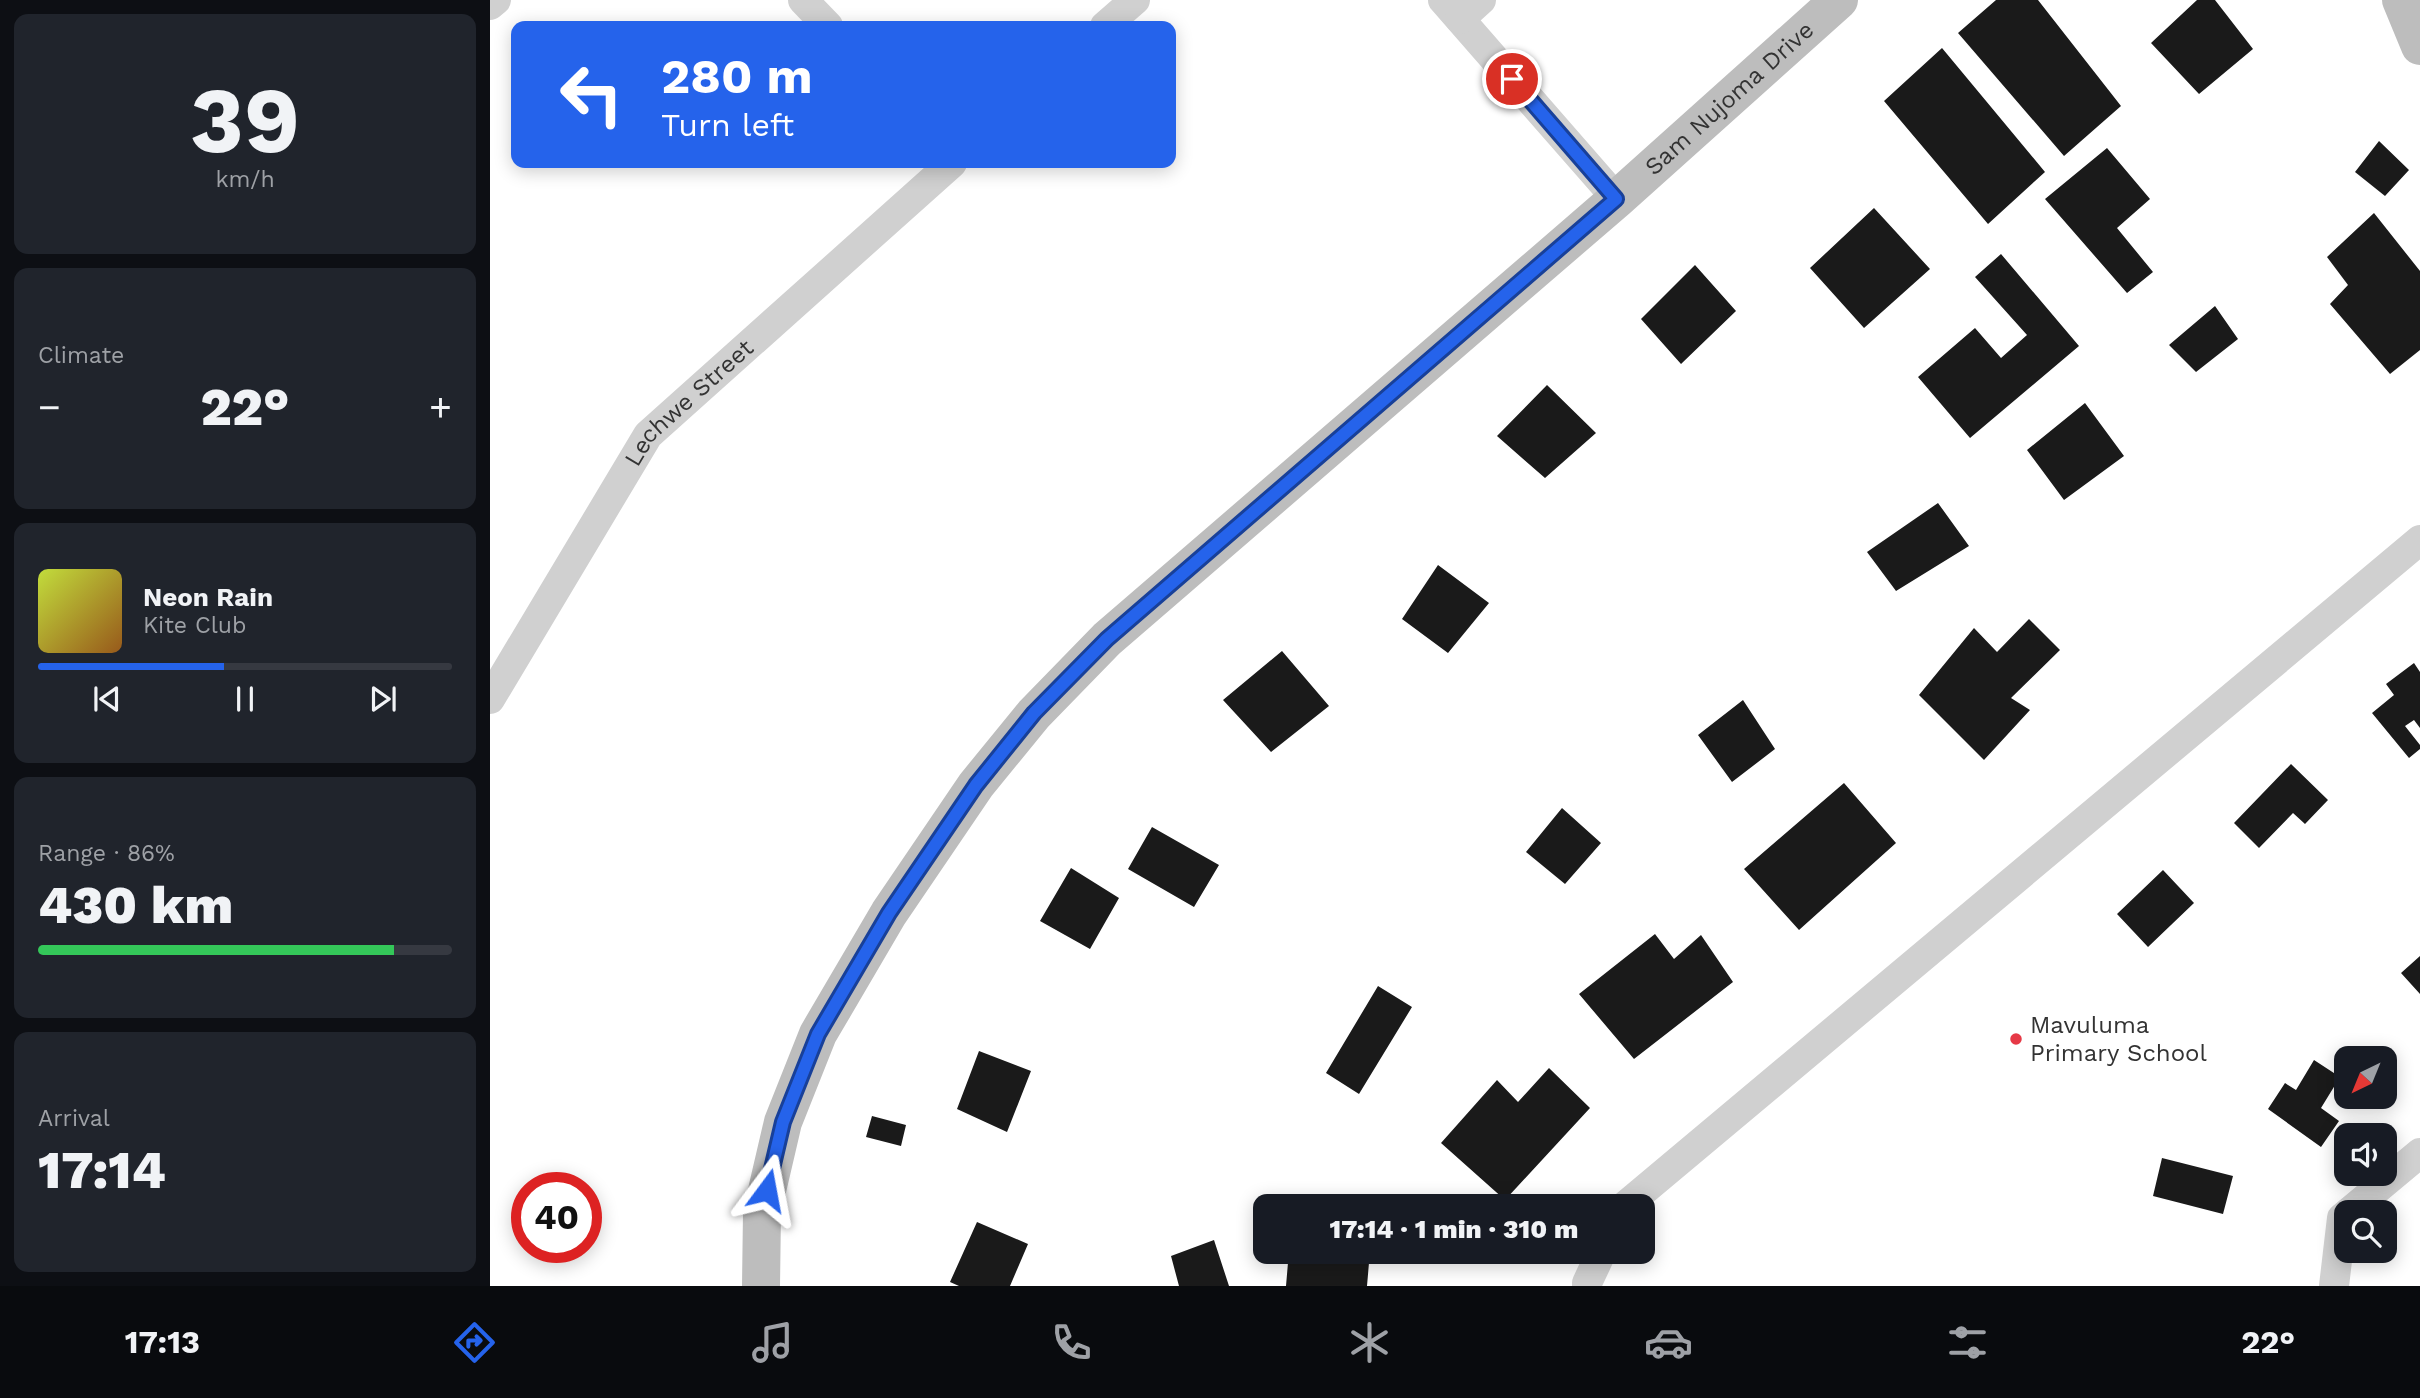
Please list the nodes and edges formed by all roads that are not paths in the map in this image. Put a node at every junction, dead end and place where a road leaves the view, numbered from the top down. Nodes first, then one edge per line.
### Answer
1 (496, 0) edge
2 (803, 0) edge
3 (1135, 0) edge
4 (1839, 0) edge
5 (2401, 0) edge
6 (490, 5) edge
7 (1462, 6) edge
8 (823, 21) edge
9 (1111, 21) edge
10 (2420, 46) edge
11 (946, 168) edge
12 (1616, 199) junction
13 (2420, 540) edge
14 (490, 699) edge
15 (2420, 1153) edge
16 (1639, 1194) edge
17 (2363, 1200) edge
18 (2337, 1263) edge
19 (1596, 1264) edge
20 (761, 1286) edge
21 (1587, 1286) edge
22 (2334, 1286) edge

1 - 6 street
2 - 8 street
3 - 9 street
4 - 12 street, Sam Nujoma Drive
5 - 10 street
7 - 12 street
11 - 14 street, Lechwe Street
12 - 20 street, Sam Nujoma Drive
13 - 16 street
15 - 17 street
18 - 22 street
19 - 21 street

